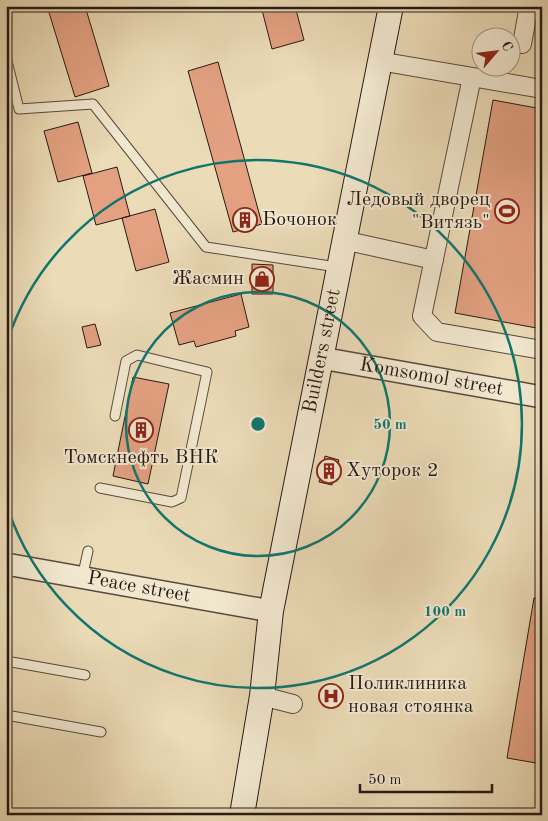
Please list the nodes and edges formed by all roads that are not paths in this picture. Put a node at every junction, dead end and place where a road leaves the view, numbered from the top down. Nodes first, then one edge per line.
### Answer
1 (390, 6) edge
2 (529, 6) edge
3 (522, 44) dead end
4 (6, 57) edge
5 (379, 61) junction
6 (470, 77) edge
7 (472, 78) edge
8 (478, 78) edge
9 (542, 89) edge
10 (343, 240) junction
11 (434, 260) junction
12 (338, 267) junction
13 (542, 350) edge
14 (321, 358) junction
15 (542, 397) edge
16 (115, 416) dead end
17 (100, 488) dead end
18 (88, 551) dead end
19 (6, 564) edge
20 (82, 578) junction
21 (271, 611) junction
22 (6, 661) edge
23 (85, 675) dead end
24 (262, 696) junction
25 (293, 704) dead end
26 (6, 716) edge
27 (101, 732) dead end
28 (242, 815) edge

1 - 5 main road, Builders street
2 - 3 street
4 - 12 lane
5 - 6 street
5 - 10 main road, Builders street
7 - 11 street
8 - 9 street
10 - 11 street
10 - 12 main road, Builders street
11 - 13 street
12 - 14 main road, Builders street
14 - 15 street, Komsomol street
14 - 21 main road, Builders street
16 - 17 lane
18 - 20 lane
19 - 20 street, Peace street
20 - 21 street, Peace street
21 - 24 main road, Builders street
22 - 23 lane
24 - 25 street
24 - 28 main road, Builders street
26 - 27 lane

